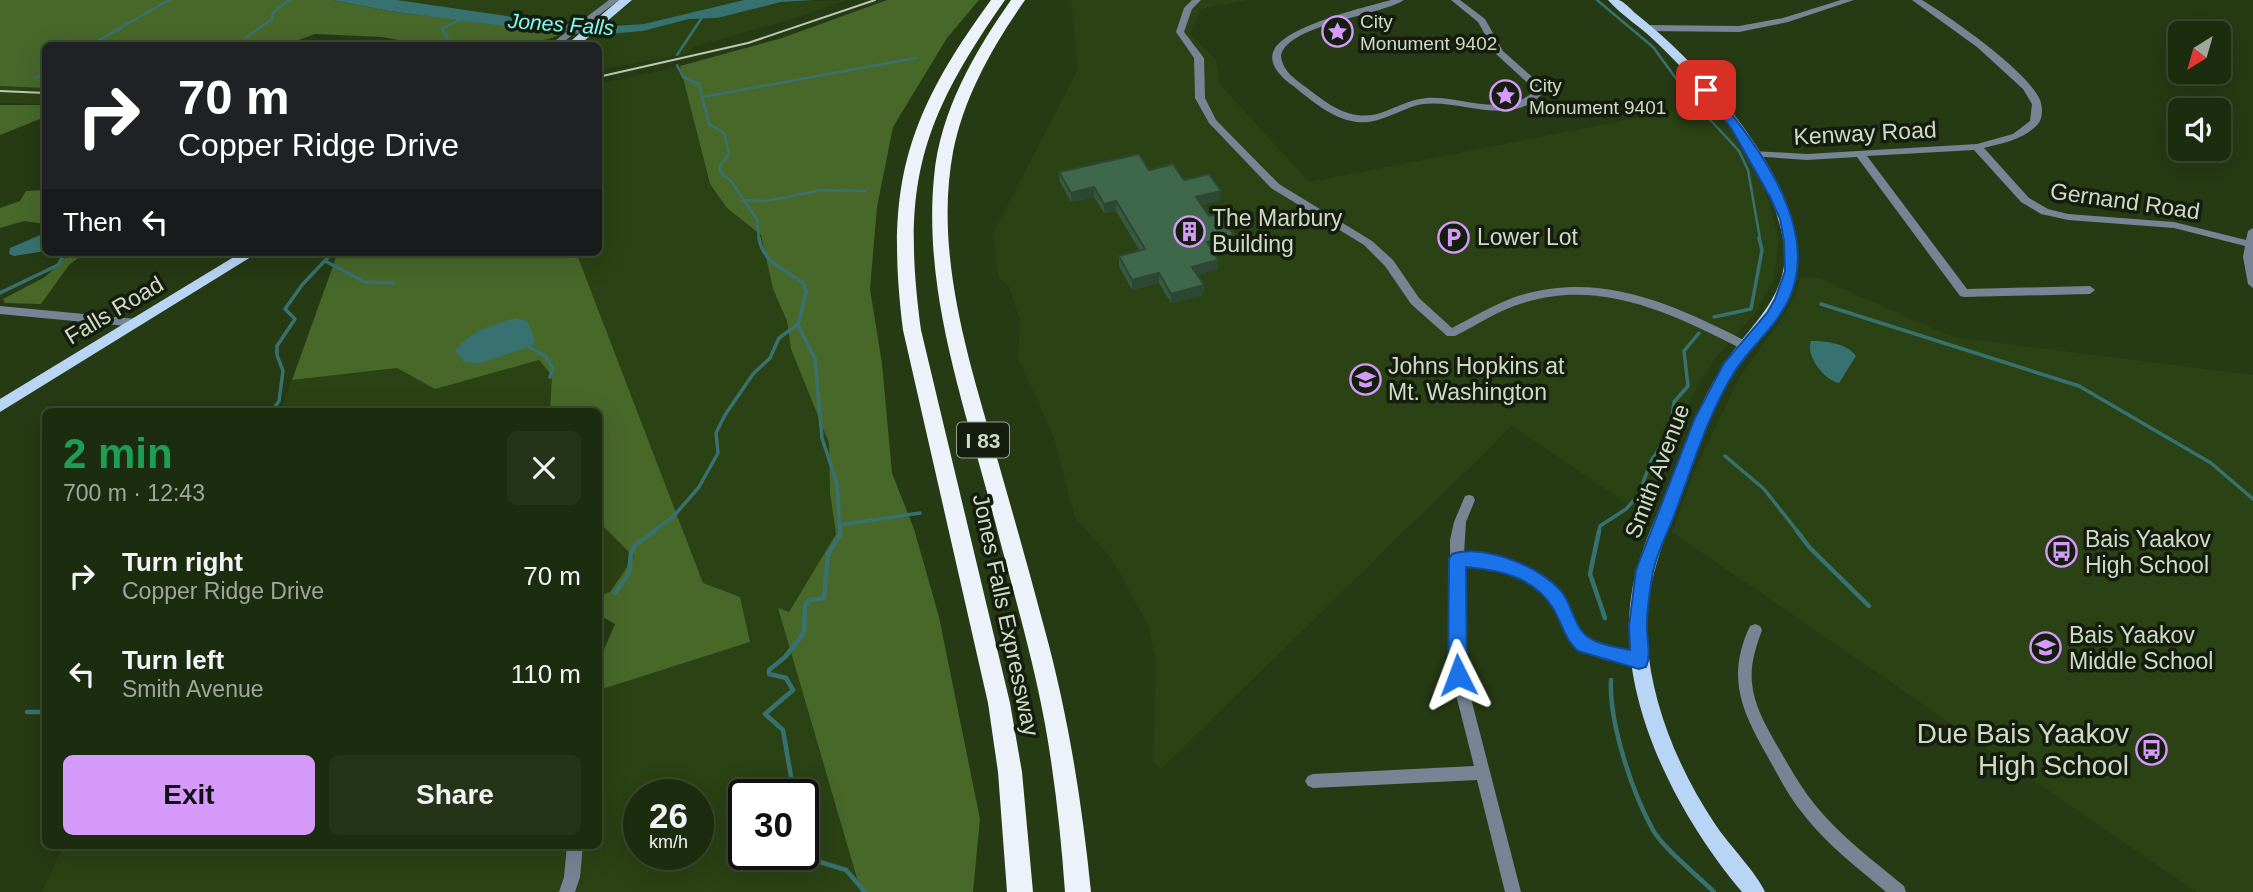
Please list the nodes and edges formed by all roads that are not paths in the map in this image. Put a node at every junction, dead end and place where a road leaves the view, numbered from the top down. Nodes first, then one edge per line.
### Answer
1 (615, 0) edge
2 (626, 0) edge
3 (998, 0) edge
4 (1018, 0) edge
5 (1197, 0) edge
6 (1400, 0) edge
7 (1455, 0) edge
8 (1614, 0) edge
9 (1850, 0) edge
10 (1916, 0) edge
11 (1648, 28) junction
12 (566, 42) edge
13 (1977, 147) junction
14 (1754, 154) junction
15 (1860, 154) junction
16 (2253, 231) edge
17 (2250, 244) junction
18 (245, 256) edge
19 (2253, 284) edge
20 (2090, 290) dead end
21 (0, 310) edge
22 (136, 323) junction
23 (1746, 346) junction
24 (0, 406) edge
25 (1469, 500) dead end
26 (1458, 559) junction
27 (1755, 630) dead end
28 (1639, 661) junction
29 (1482, 773) junction
30 (1313, 780) dead end
31 (575, 849) edge
32 (567, 892) edge
33 (1020, 892) edge
34 (1078, 892) edge
35 (1513, 892) edge
36 (1755, 892) edge
37 (1898, 892) edge

1 - 12 street
2 - 12 main road
3 - 33 highway, Jones Falls Expressway / I 83
4 - 34 highway, Jones Falls Expressway / I 83
5 - 23 street
6 - 7 street
8 - 11 main road, Smith Avenue
9 - 11 street
10 - 13 street, Kenway Road
11 - 14 main road, Smith Avenue
13 - 15 street, Kenway Road
13 - 17 street, Gernand Road
14 - 15 street, Kenway Road
14 - 23 main road, Smith Avenue
15 - 20 street
16 - 17 street
17 - 19 street
18 - 22 main road, Falls Road
21 - 22 street
22 - 24 main road, Falls Road
23 - 28 main road, Smith Avenue
25 - 26 street
26 - 28 street
26 - 29 street
27 - 37 street
28 - 36 main road, Smith Avenue
29 - 30 street
29 - 35 street
31 - 32 street

